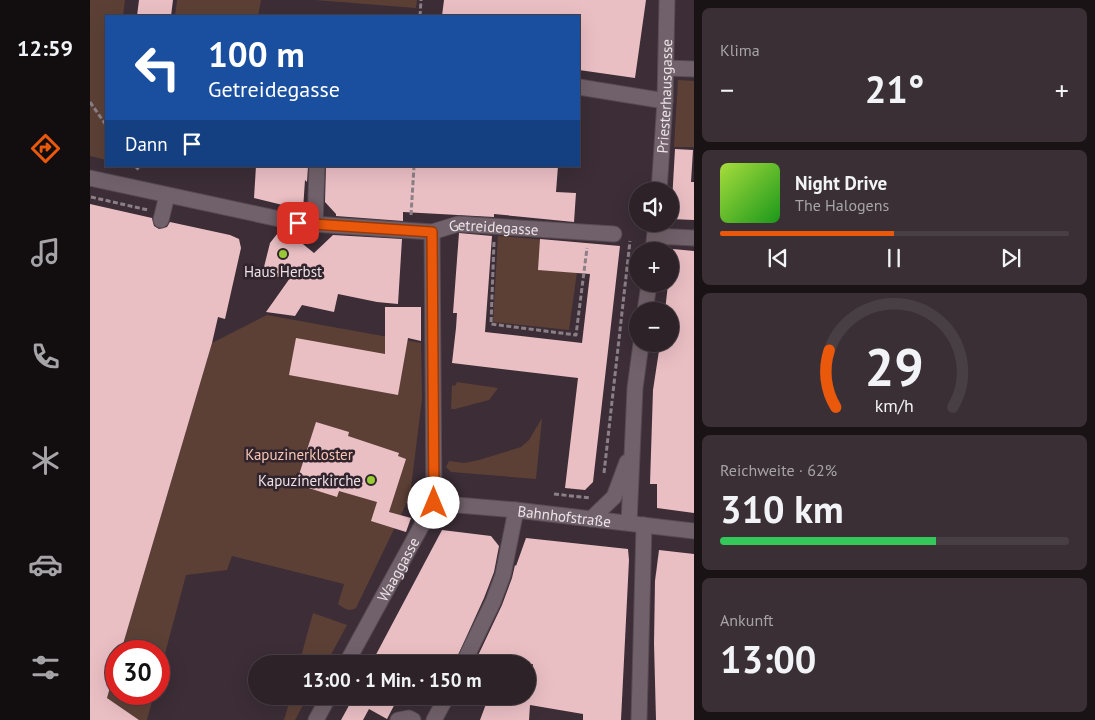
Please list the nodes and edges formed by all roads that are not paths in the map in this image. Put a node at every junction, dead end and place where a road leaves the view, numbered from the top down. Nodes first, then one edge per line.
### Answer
1 (667, 0) edge
2 (666, 68) junction
3 (694, 69) edge
4 (580, 87) edge
5 (665, 102) junction
6 (317, 167) edge
7 (90, 178) edge
8 (660, 182) edge
9 (167, 195) junction
10 (162, 217) road end
11 (315, 224) junction
12 (432, 232) junction
13 (614, 234) road end
14 (655, 237) edge
15 (694, 238) edge
16 (640, 352) edge
17 (632, 446) junction
18 (434, 503) junction
19 (516, 510) junction
20 (591, 519) junction
21 (637, 524) junction
22 (694, 531) edge
23 (351, 655) edge
24 (467, 655) edge
25 (324, 705) edge
26 (442, 705) edge
27 (316, 720) edge
28 (398, 720) edge
29 (413, 720) edge
30 (434, 720) edge
31 (639, 720) edge

1 - 2 street, Priesterhausgasse
2 - 3 street
2 - 5 street, Priesterhausgasse
4 - 5 street
5 - 8 street, Priesterhausgasse
6 - 11 street
7 - 9 street, Getreidegasse
9 - 10 street
9 - 11 street, Getreidegasse
11 - 12 street, Getreidegasse
12 - 13 street, Getreidegasse
12 - 18 street, Waaggasse
14 - 15 street
16 - 17 street
17 - 20 street
17 - 21 street
18 - 19 street, Bahnhofstraße
18 - 23 street, Waaggasse
19 - 20 street, Bahnhofstraße
19 - 24 street
20 - 21 street, Bahnhofstraße
21 - 22 street, Bahnhofstraße
21 - 31 street
25 - 27 street
26 - 30 street
28 - 29 street

